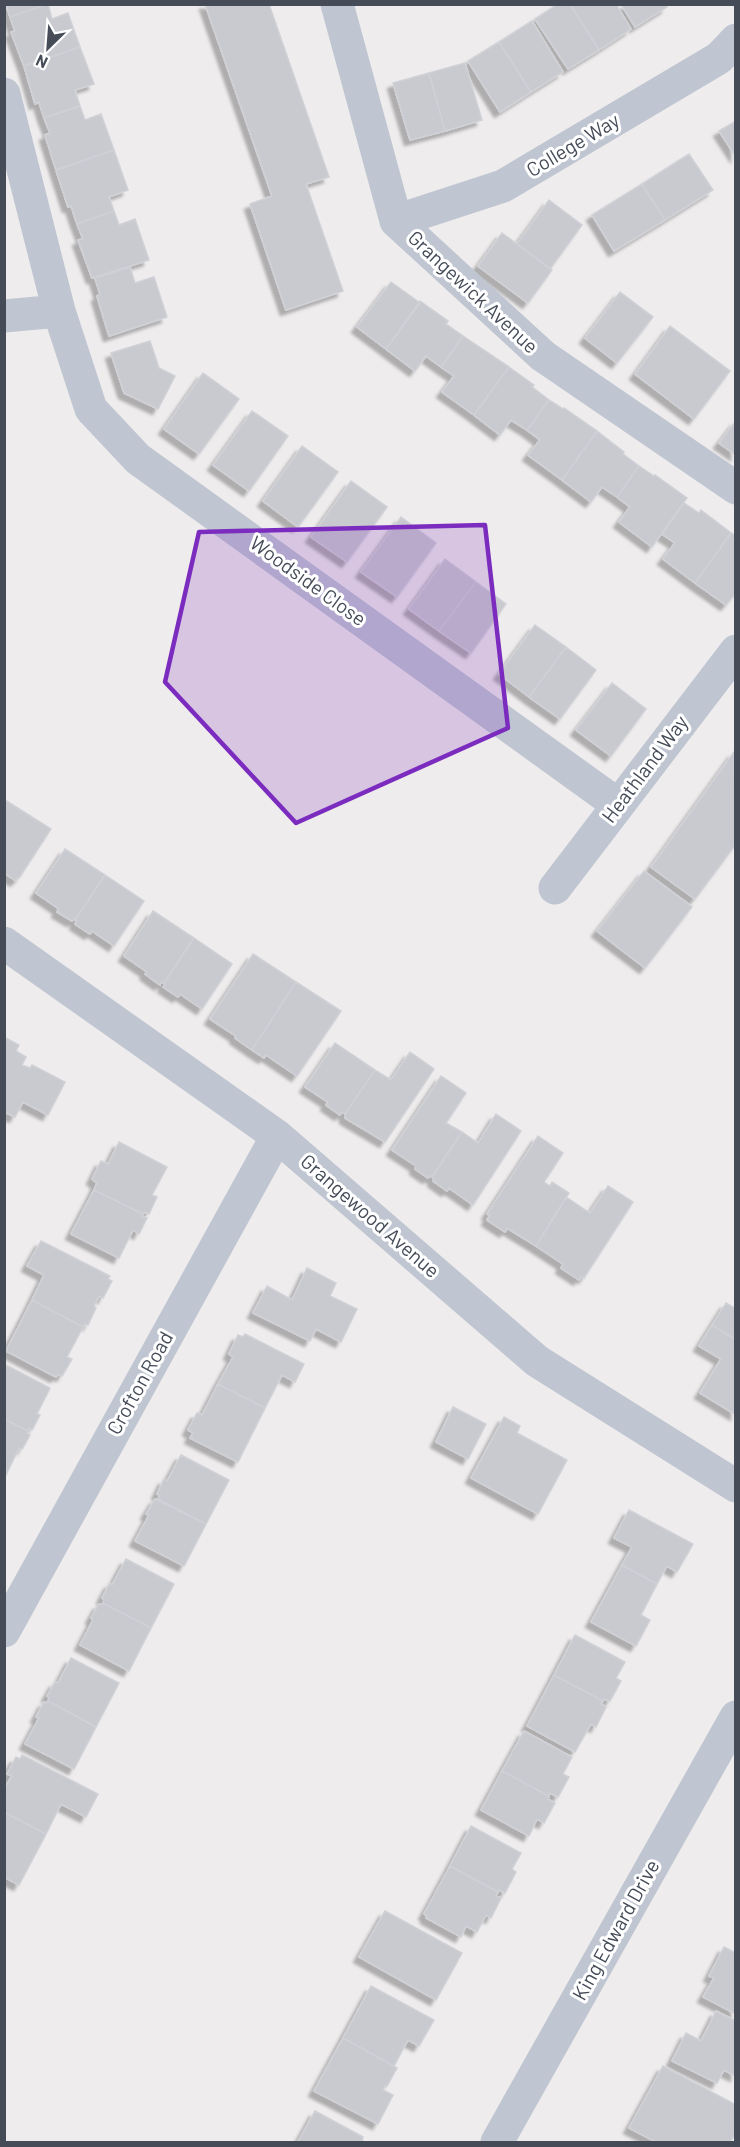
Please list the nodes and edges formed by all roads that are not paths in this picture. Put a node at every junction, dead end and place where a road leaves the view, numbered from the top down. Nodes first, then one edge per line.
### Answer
1 (337, 4) edge
2 (735, 40) edge
3 (4, 94) edge
4 (396, 221) junction
5 (59, 311) junction
6 (4, 316) edge
7 (735, 488) edge
8 (735, 651) edge
9 (617, 804) junction
10 (555, 888) dead end
11 (4, 943) edge
12 (277, 1136) junction
13 (735, 1486) edge
14 (4, 1630) edge
15 (735, 1717) edge
16 (497, 2142) edge

1 - 4 street, Grangewick Avenue
2 - 4 street, College Way
3 - 5 street, Woodside Close
4 - 7 street, Grangewick Avenue
5 - 6 street
5 - 9 street, Woodside Close
8 - 9 street, Heathland Way
9 - 10 street, Heathland Way
11 - 12 street, Grangewood Avenue
12 - 13 street, Grangewood Avenue
12 - 14 street, Crofton Road
15 - 16 street, King Edward Drive

